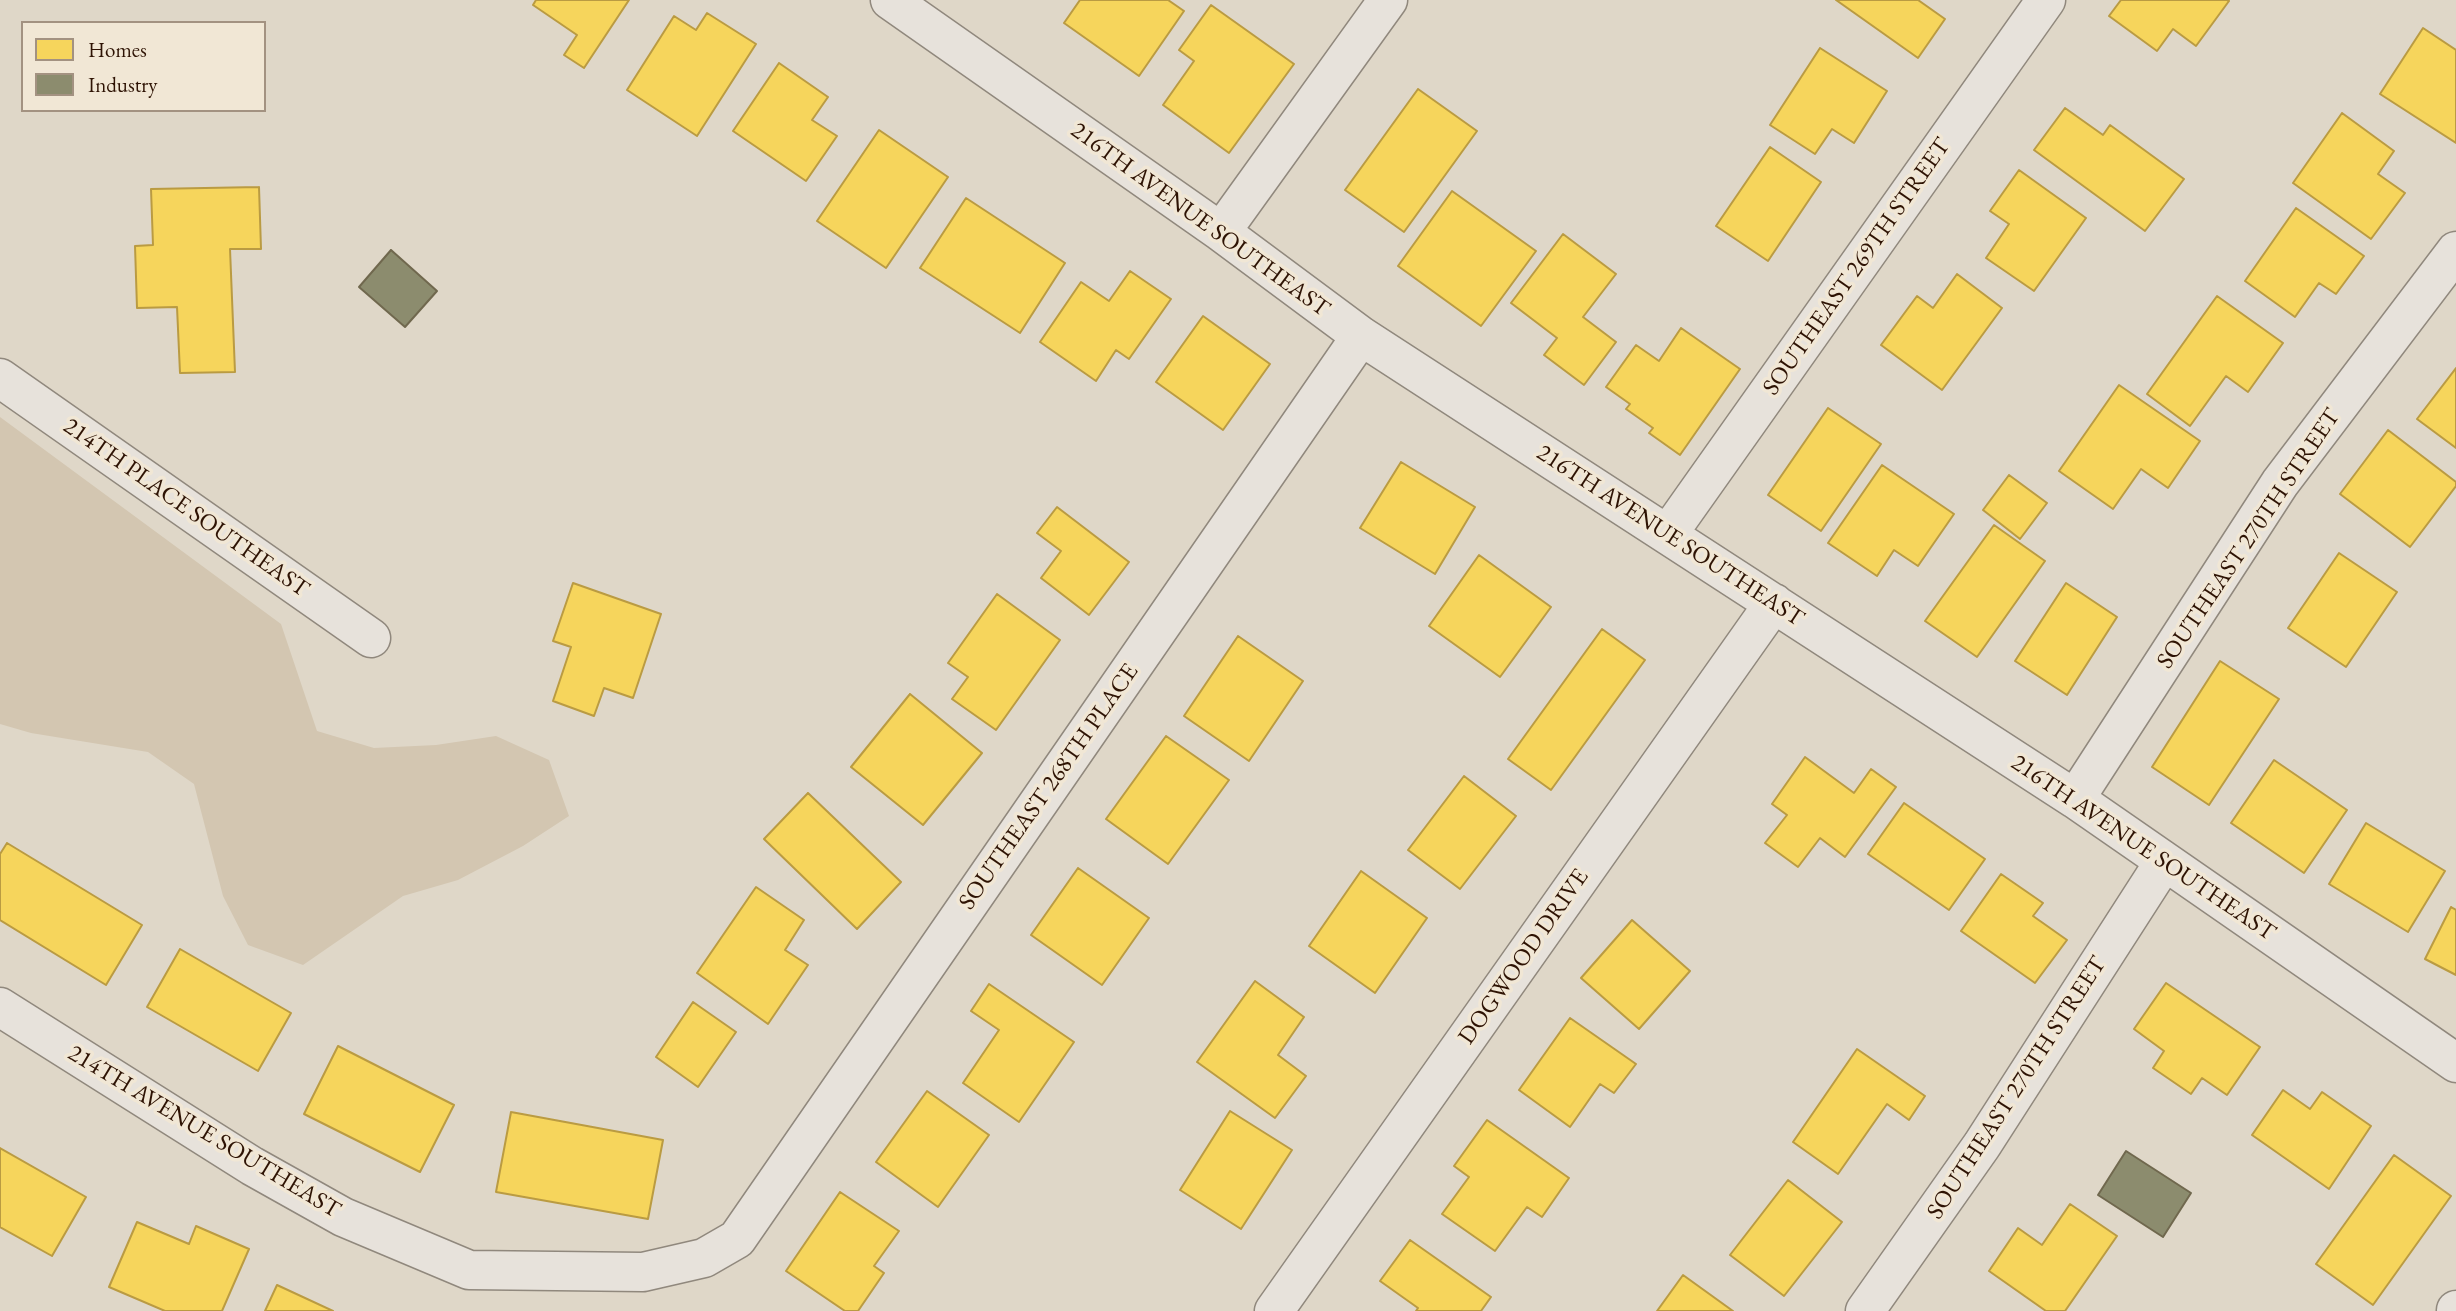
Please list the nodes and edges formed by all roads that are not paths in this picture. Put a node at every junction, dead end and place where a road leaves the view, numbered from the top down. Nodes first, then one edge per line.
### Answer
1 (890, 0) edge
2 (1388, 0) edge
3 (2046, 0) edge
4 (1221, 232) junction
5 (2456, 251) edge
6 (1360, 335) junction
7 (0, 378) edge
8 (1668, 534) junction
9 (1774, 603) junction
10 (371, 638) dead end
11 (2075, 799) junction
12 (2164, 862) junction
13 (0, 1007) edge
14 (2456, 1063) edge
15 (737, 1239) joint
16 (1274, 1311) edge
17 (1865, 1311) edge

1 - 4 street, 216TH AVENUE SOUTHEAST
2 - 4 street
3 - 8 street, SOUTHEAST 269TH STREET
4 - 6 street, 216TH AVENUE SOUTHEAST
5 - 11 street, SOUTHEAST 270TH STREET
6 - 8 street, 216TH AVENUE SOUTHEAST
6 - 15 street, SOUTHEAST 268TH PLACE
7 - 10 street, 214TH PLACE SOUTHEAST
8 - 9 street, 216TH AVENUE SOUTHEAST
9 - 11 street, 216TH AVENUE SOUTHEAST
9 - 16 street, DOGWOOD DRIVE
11 - 12 street, 216TH AVENUE SOUTHEAST
12 - 14 street, 216TH AVENUE SOUTHEAST
12 - 17 street, SOUTHEAST 270TH STREET
13 - 15 street, 214TH AVENUE SOUTHEAST

